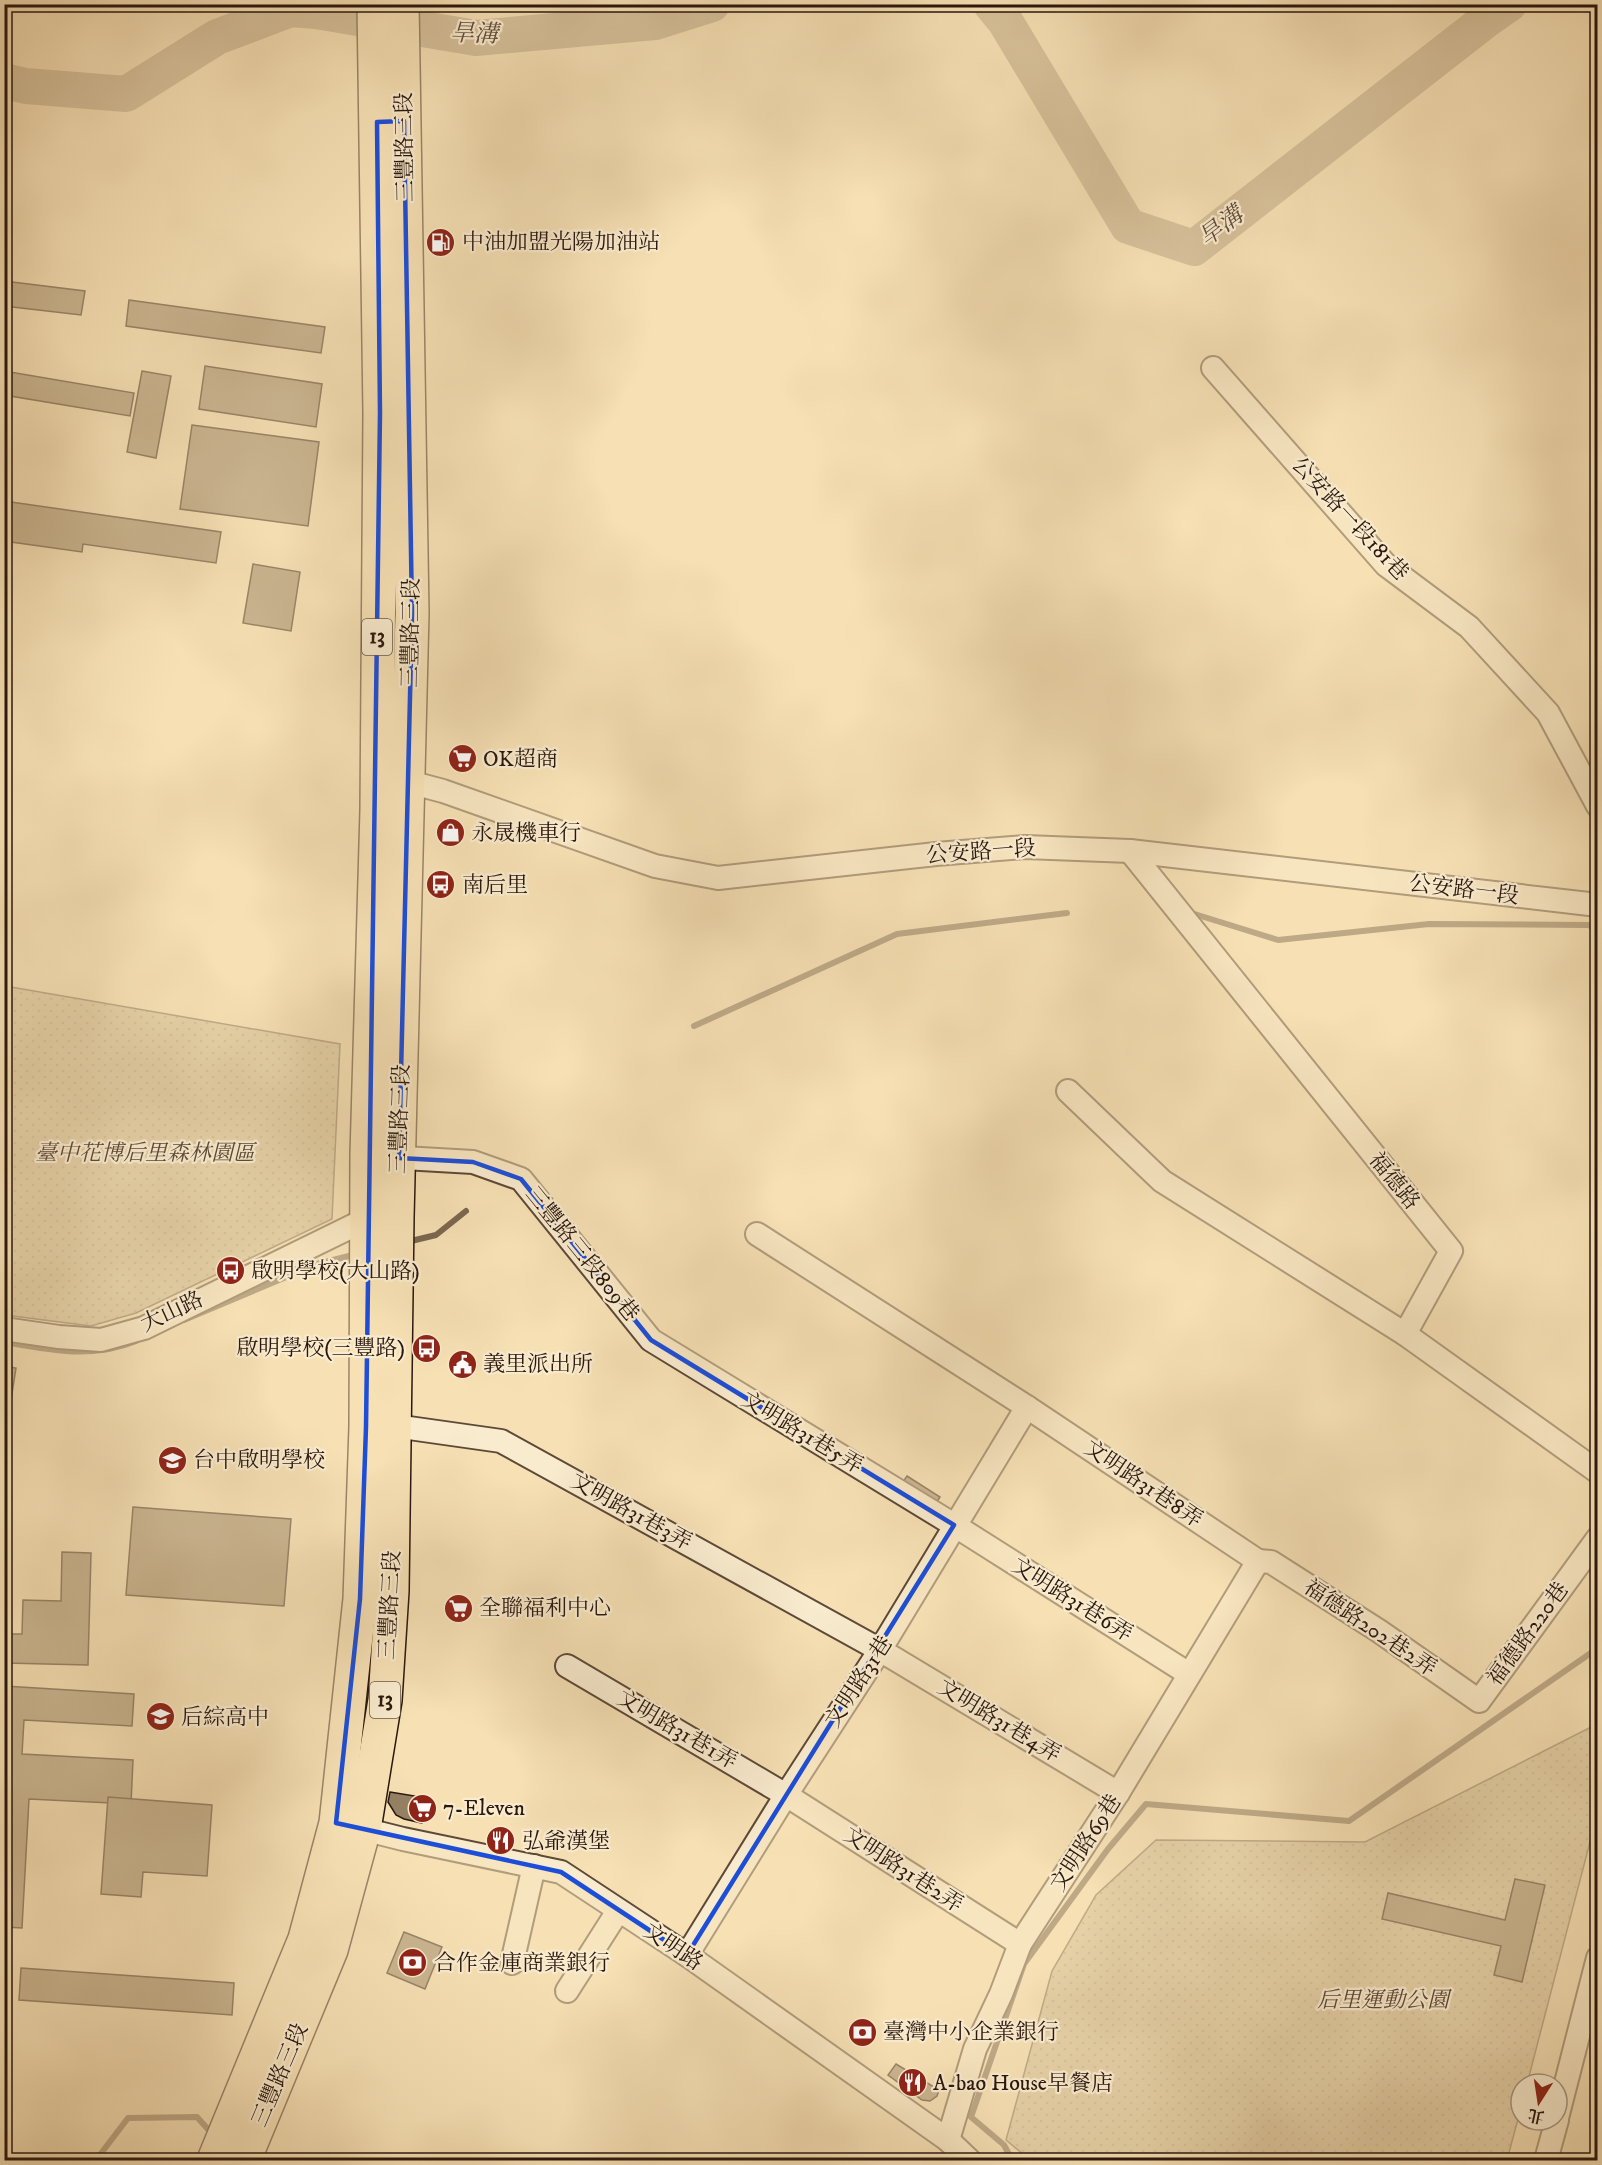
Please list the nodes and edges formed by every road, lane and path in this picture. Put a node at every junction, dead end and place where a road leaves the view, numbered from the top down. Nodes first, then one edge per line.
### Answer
1 (374, 4) edge
2 (402, 4) edge
3 (389, 55) junction
4 (1213, 368) dead end
5 (393, 781) junction
6 (1598, 806) edge
7 (1130, 851) junction
8 (1598, 905) edge
9 (1068, 1091) dead end
10 (367, 1155) junction
11 (399, 1158) junction
12 (382, 1218) junction
13 (757, 1234) dead end
14 (4, 1329) edge
15 (1405, 1334) junction
16 (651, 1340) joint
17 (1027, 1407) junction
18 (381, 1426) junction
19 (1598, 1472) edge
20 (954, 1525) junction
21 (1598, 1538) edge
22 (1258, 1561) junction
23 (880, 1650) junction
24 (567, 1666) dead end
25 (1189, 1674) junction
26 (1479, 1701) joint
27 (1118, 1793) junction
28 (786, 1795) junction
29 (350, 1826) junction
30 (534, 1866) junction
31 (618, 1911) junction
32 (1020, 1944) junction
33 (687, 1955) junction
34 (1598, 1958) edge
35 (512, 1964) dead end
36 (567, 1991) dead end
37 (1569, 2072) edge
38 (1554, 2132) edge
39 (948, 2140) junction
40 (248, 2145) edge
41 (214, 2160) edge
42 (967, 2160) edge
43 (1546, 2160) edge

1 - 3 main road, 13
2 - 3 main road, 13
3 - 5 main road, 三豐路三段 / 13
4 - 6 street, 公安路一段181巷
5 - 7 street, 公安路一段
5 - 10 main road, 三豐路三段 / 13
5 - 11 main road, 三豐路三段 / 13
7 - 8 street, 公安路一段
7 - 15 street, 福德路
9 - 15 street
10 - 11 street, 三豐路三段809巷
10 - 12 main road, 三豐路三段 / 13
11 - 12 main road, 三豐路三段 / 13
11 - 16 street, 三豐路三段809巷
12 - 14 street, 大山路
12 - 18 main road, 三豐路三段 / 13
13 - 17 street, 文明路31巷8弄
15 - 19 street
16 - 20 street, 文明路31巷5弄
17 - 20 street, 文明路31巷
17 - 22 street, 文明路31巷8弄
18 - 23 street, 文明路31巷3弄
18 - 29 main road, 三豐路三段 / 13
20 - 23 street, 文明路31巷
20 - 25 street, 文明路31巷6弄
21 - 26 street, 福德路220巷
22 - 25 street, 文明路69巷
22 - 26 street, 福德路202巷2弄
23 - 27 street, 文明路31巷4弄
23 - 28 street, 文明路31巷
24 - 28 street, 文明路31巷1弄
25 - 27 street, 文明路69巷
27 - 32 street, 文明路69巷
28 - 32 street, 文明路31巷2弄
28 - 33 street, 文明路31巷
29 - 30 street, 文明路
29 - 40 main road, 三豐路三段 / 13
30 - 31 street, 文明路
30 - 35 street
31 - 33 street, 文明路
31 - 36 street
32 - 39 street, 文明路69巷
33 - 39 street, 文明路
34 - 37 street
38 - 43 street
39 - 42 street, 文明路
40 - 41 main road, 三豐路三段 / 13

